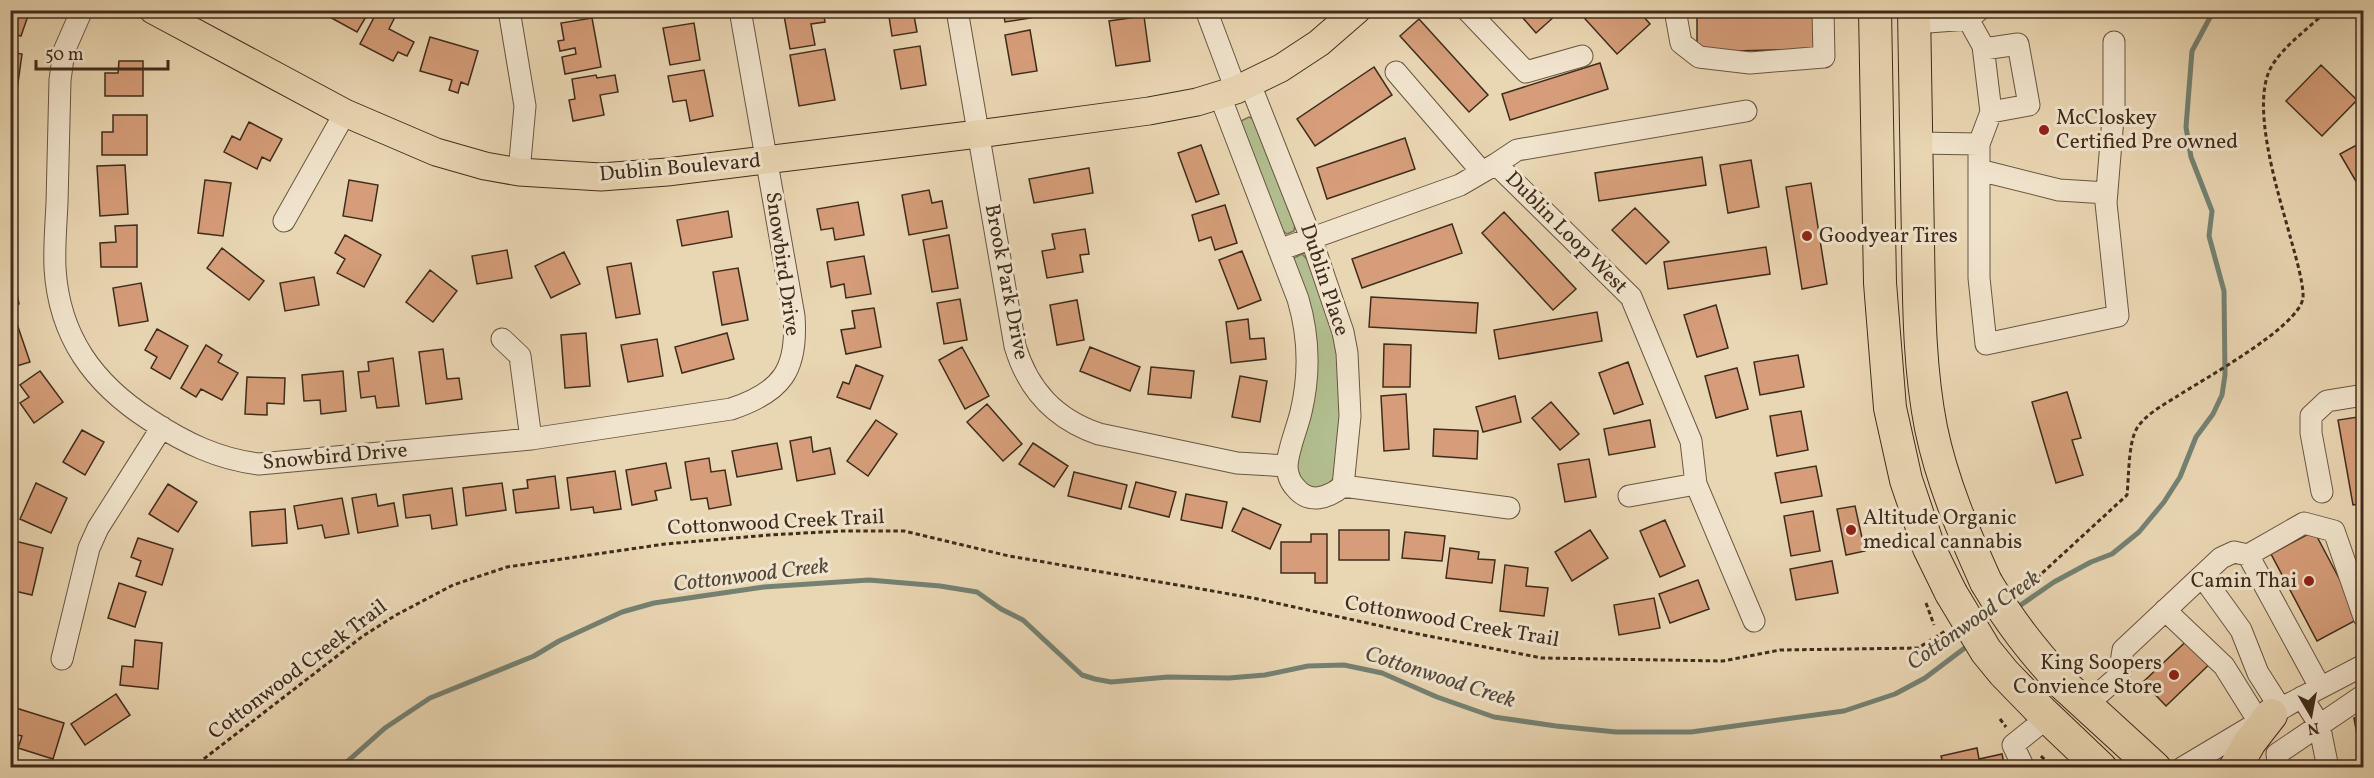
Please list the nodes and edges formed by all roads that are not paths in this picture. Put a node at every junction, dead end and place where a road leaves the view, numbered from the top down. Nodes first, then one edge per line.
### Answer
1 (82, 10) edge
2 (153, 10) edge
3 (509, 10) edge
4 (740, 10) edge
5 (957, 10) edge
6 (1206, 10) edge
7 (1357, 10) edge
8 (1467, 10) edge
9 (1675, 10) edge
10 (1823, 10) edge
11 (1875, 10) edge
12 (1974, 15) edge
13 (1914, 17) edge
14 (2114, 42) dead end
15 (1984, 49) junction
16 (1582, 56) dead end
17 (1396, 72) dead end
18 (1236, 90) junction
19 (1746, 111) dead end
20 (1991, 112) junction
21 (345, 113) junction
22 (978, 134) junction
23 (1917, 143) junction
24 (1979, 144) junction
25 (766, 160) junction
26 (1489, 168) junction
27 (1979, 170) junction
28 (519, 172) junction
29 (2107, 193) junction
30 (284, 222) dead end
31 (1311, 238) junction
32 (1280, 250) junction
33 (502, 339) dead end
34 (2364, 394) edge
35 (162, 427) junction
36 (531, 439) junction
37 (1287, 466) junction
38 (1696, 484) junction
39 (1343, 486) junction
40 (2322, 492) dead end
41 (1629, 496) dead end
42 (1509, 508) dead end
43 (2248, 555) junction
44 (2202, 576) junction
45 (2165, 610) junction
46 (2364, 617) edge
47 (1754, 621) dead end
48 (62, 659) dead end
49 (2361, 671) edge
50 (2311, 692) junction
51 (2364, 695) edge
52 (2086, 705) junction
53 (2044, 713) junction
54 (2270, 715) junction
55 (2319, 724) junction
56 (2024, 768) edge
57 (2101, 768) edge
58 (2156, 768) edge
59 (2182, 768) edge
60 (2235, 768) edge
61 (2279, 768) edge
62 (2328, 768) edge

1 - 35 street, Snowbird Drive
2 - 21 main road, Dublin Boulevard
3 - 28 street
4 - 25 street, Snowbird Drive
5 - 22 street, Brook Park Drive
6 - 18 street
7 - 18 main road, Dublin Boulevard
8 - 16 street
9 - 10 street
11 - 53 highway, bridge
12 - 13 street
12 - 15 street
13 - 23 highway
14 - 29 street
15 - 20 street
15 - 20 street
17 - 26 street
18 - 22 main road, Dublin Boulevard
18 - 31 street, Dublin Place
18 - 32 street, Dublin Place
19 - 26 street
20 - 24 street
21 - 28 main road, Dublin Boulevard
21 - 30 street
22 - 25 main road, Dublin Boulevard
22 - 37 street, Brook Park Drive
23 - 24 street
23 - 52 highway, bridge
24 - 27 street
25 - 28 main road, Dublin Boulevard
25 - 36 street, Snowbird Drive
26 - 31 street, Dublin Loop West
26 - 38 street, Dublin Loop West
27 - 29 street
27 - 29 street
31 - 32 street, Dublin Loop West
31 - 39 street, Dublin Place
32 - 37 street, Dublin Place
33 - 36 street
34 - 40 street
35 - 36 street, Snowbird Drive
35 - 48 street
37 - 39 street
38 - 41 street
38 - 47 street, Dublin Loop West
39 - 42 street
43 - 44 street
43 - 46 street
43 - 50 street
44 - 45 street
44 - 54 street
45 - 52 street
45 - 54 street
49 - 50 street
50 - 54 street
50 - 55 street
51 - 55 street
52 - 58 highway
53 - 56 street
53 - 57 highway
54 - 59 street
54 - 60 highway
55 - 61 street
55 - 62 street

